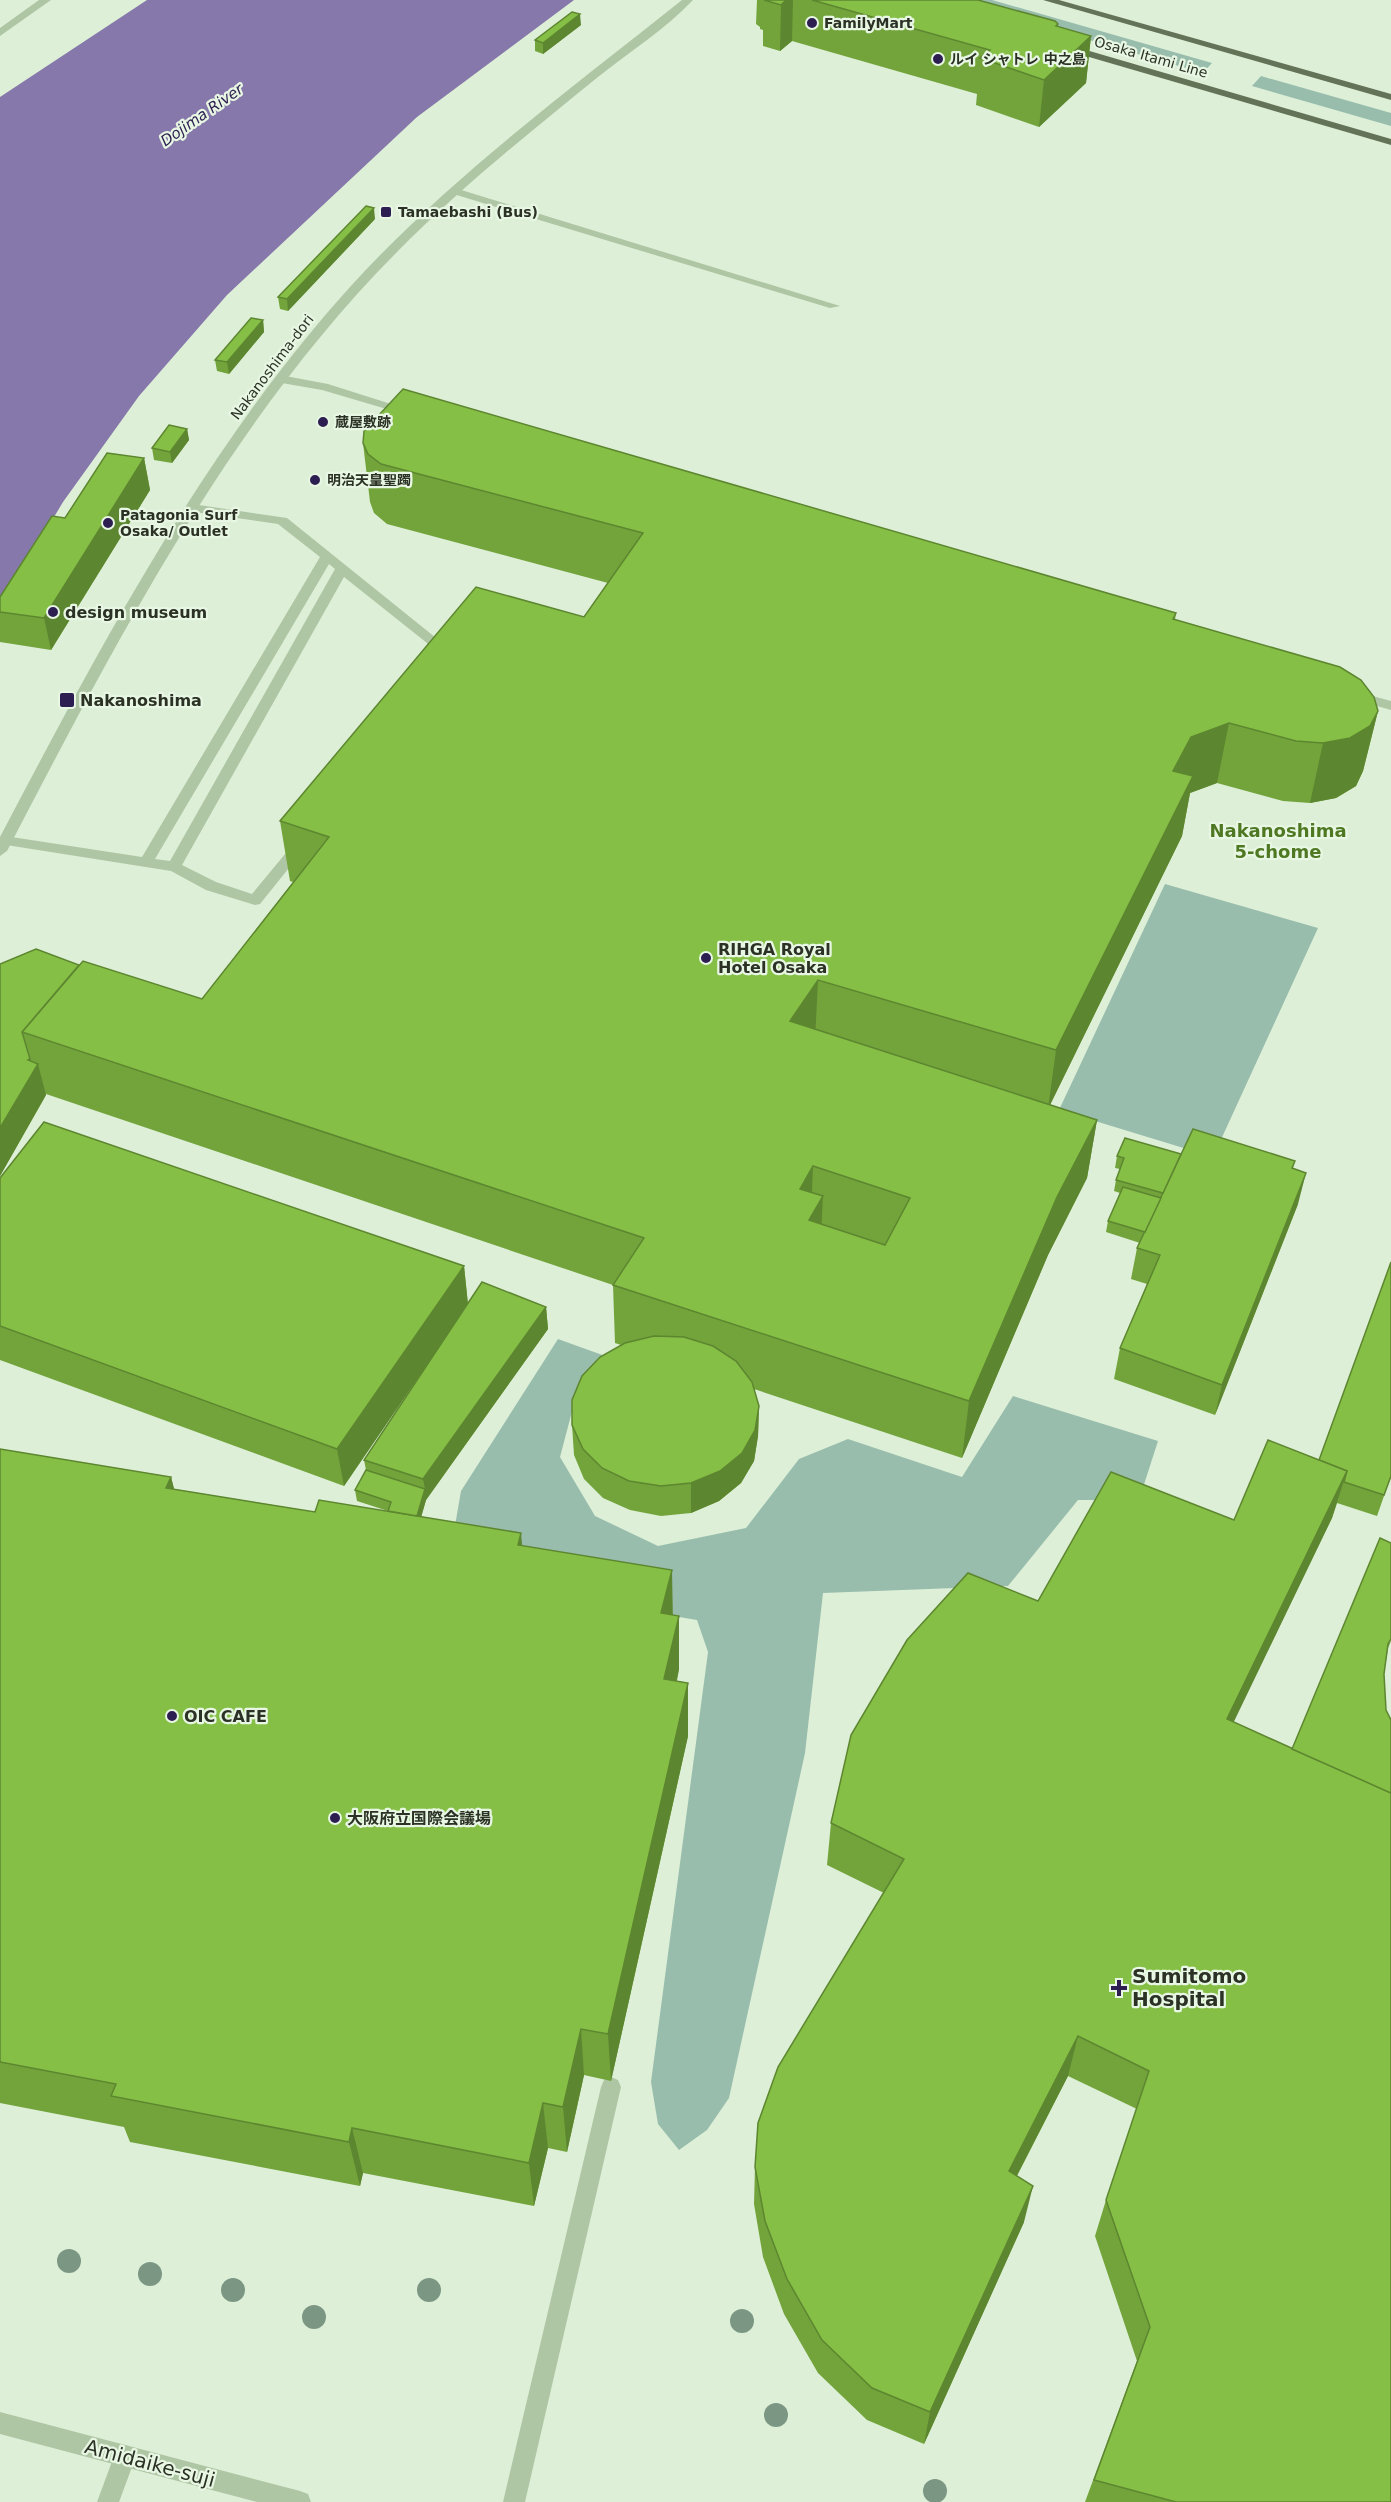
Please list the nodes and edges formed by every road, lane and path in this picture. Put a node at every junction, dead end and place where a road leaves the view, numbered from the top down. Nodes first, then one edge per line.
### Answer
1 (46, 0) edge
2 (688, 0) edge
3 (1048, 0) edge
4 (0, 33) edge
5 (1062, 46) edge
6 (1391, 97) edge
7 (1391, 142) edge
8 (454, 191) junction
9 (834, 306) dead end
10 (280, 379) junction
11 (416, 414) edge
12 (192, 508) junction
13 (327, 556) junction
14 (342, 568) junction
15 (432, 672) edge
16 (1345, 693) edge
17 (1391, 706) edge
18 (307, 837) edge
19 (2, 846) edge
20 (145, 864) junction
21 (174, 867) junction
22 (610, 2087) edge
23 (0, 2423) edge
24 (125, 2456) junction
25 (108, 2502) edge
26 (300, 2502) edge
27 (514, 2502) edge

1 - 4 street
2 - 8 street, Nakanoshima-dori
3 - 6 main road, Osaka Itami Line
5 - 7 main road, Osaka Itami Line
8 - 9 street
8 - 10 street, Nakanoshima-dori
10 - 11 street
10 - 12 street, Nakanoshima-dori
12 - 13 street
12 - 19 street, Nakanoshima-dori
13 - 14 street
13 - 20 street
14 - 15 street
14 - 21 street
16 - 17 street
18 - 21 street
19 - 20 street
20 - 21 street
22 - 27 street
23 - 24 street, Amidaike-suji
24 - 25 street
24 - 26 street, Amidaike-suji

